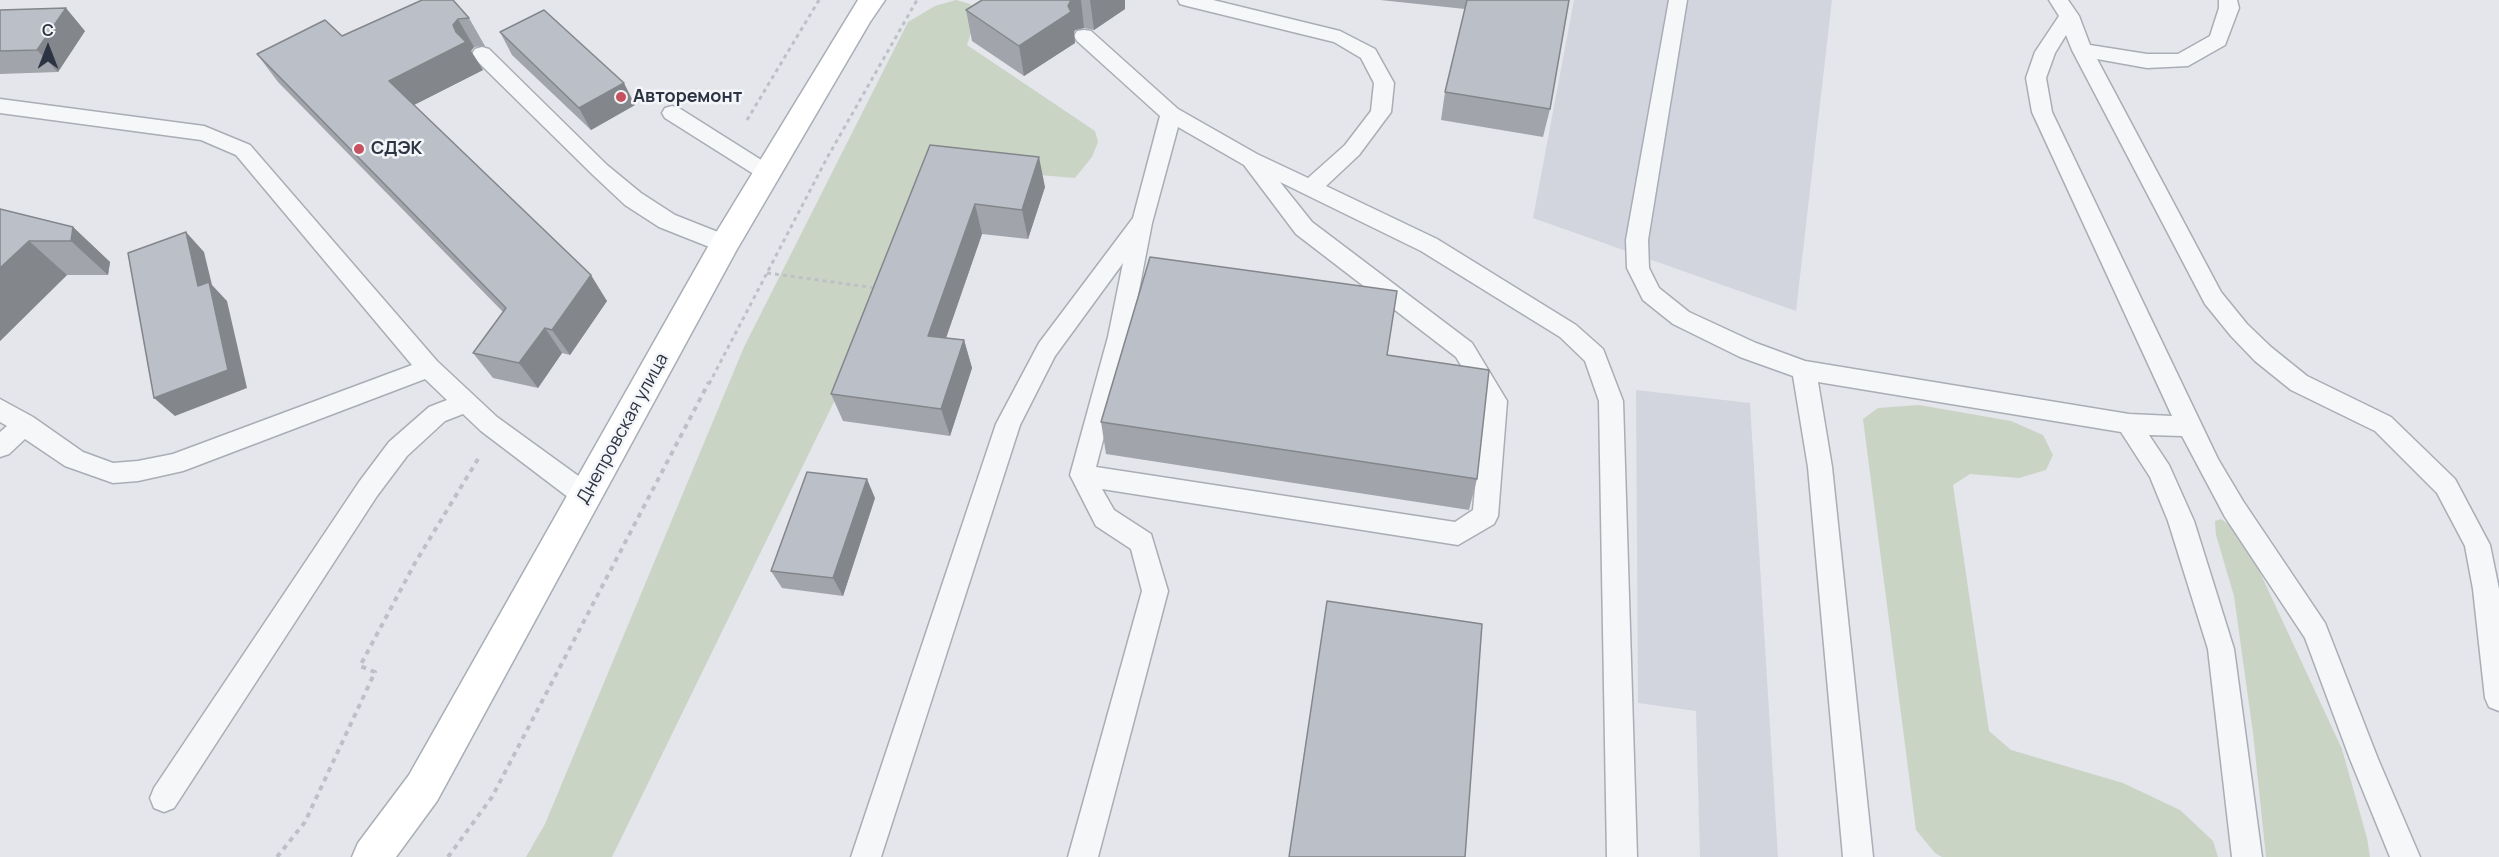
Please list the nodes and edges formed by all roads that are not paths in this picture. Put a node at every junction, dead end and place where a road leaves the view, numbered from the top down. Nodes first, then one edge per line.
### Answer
1 (872, 0) edge
2 (1187, 0) edge
3 (1678, 0) edge
4 (2228, 0) edge
5 (2063, 8) edge
6 (1084, 36) dead end
7 (2082, 50) junction
8 (482, 54) dead end
9 (0, 106) edge
10 (672, 113) dead end
11 (1171, 114) junction
12 (1250, 159) junction
13 (767, 173) junction
14 (1312, 187) junction
15 (1143, 220) junction
16 (725, 244) junction
17 (429, 368) junction
18 (1804, 370) junction
19 (465, 403) junction
20 (0, 409) edge
21 (25, 424) junction
22 (2128, 424) junction
23 (2189, 426) junction
24 (0, 447) edge
25 (1082, 475) junction
26 (586, 496) junction
27 (2499, 698) edge
28 (164, 798) dead end
29 (372, 857) edge
30 (866, 857) edge
31 (1083, 857) edge
32 (1622, 857) edge
33 (1858, 857) edge
34 (2247, 857) edge
35 (2405, 857) edge

1 - 13 main road, Днепровская улица
2 - 14 lane
3 - 18 lane
4 - 7 lane
5 - 7 lane
5 - 23 lane
6 - 11 lane
7 - 27 lane
8 - 16 lane
9 - 17 lane
10 - 13 lane
11 - 12 lane
11 - 15 lane
12 - 14 lane
12 - 25 lane
13 - 16 main road, Днепровская улица
14 - 32 lane
15 - 25 lane
15 - 30 lane
16 - 26 main road, Днепровская улица
17 - 19 lane
17 - 21 lane
18 - 22 lane
18 - 33 lane
19 - 26 lane
19 - 28 lane
20 - 21 lane
21 - 24 lane
22 - 23 lane
22 - 34 lane
23 - 35 lane
25 - 31 lane
26 - 29 main road, Днепровская улица

